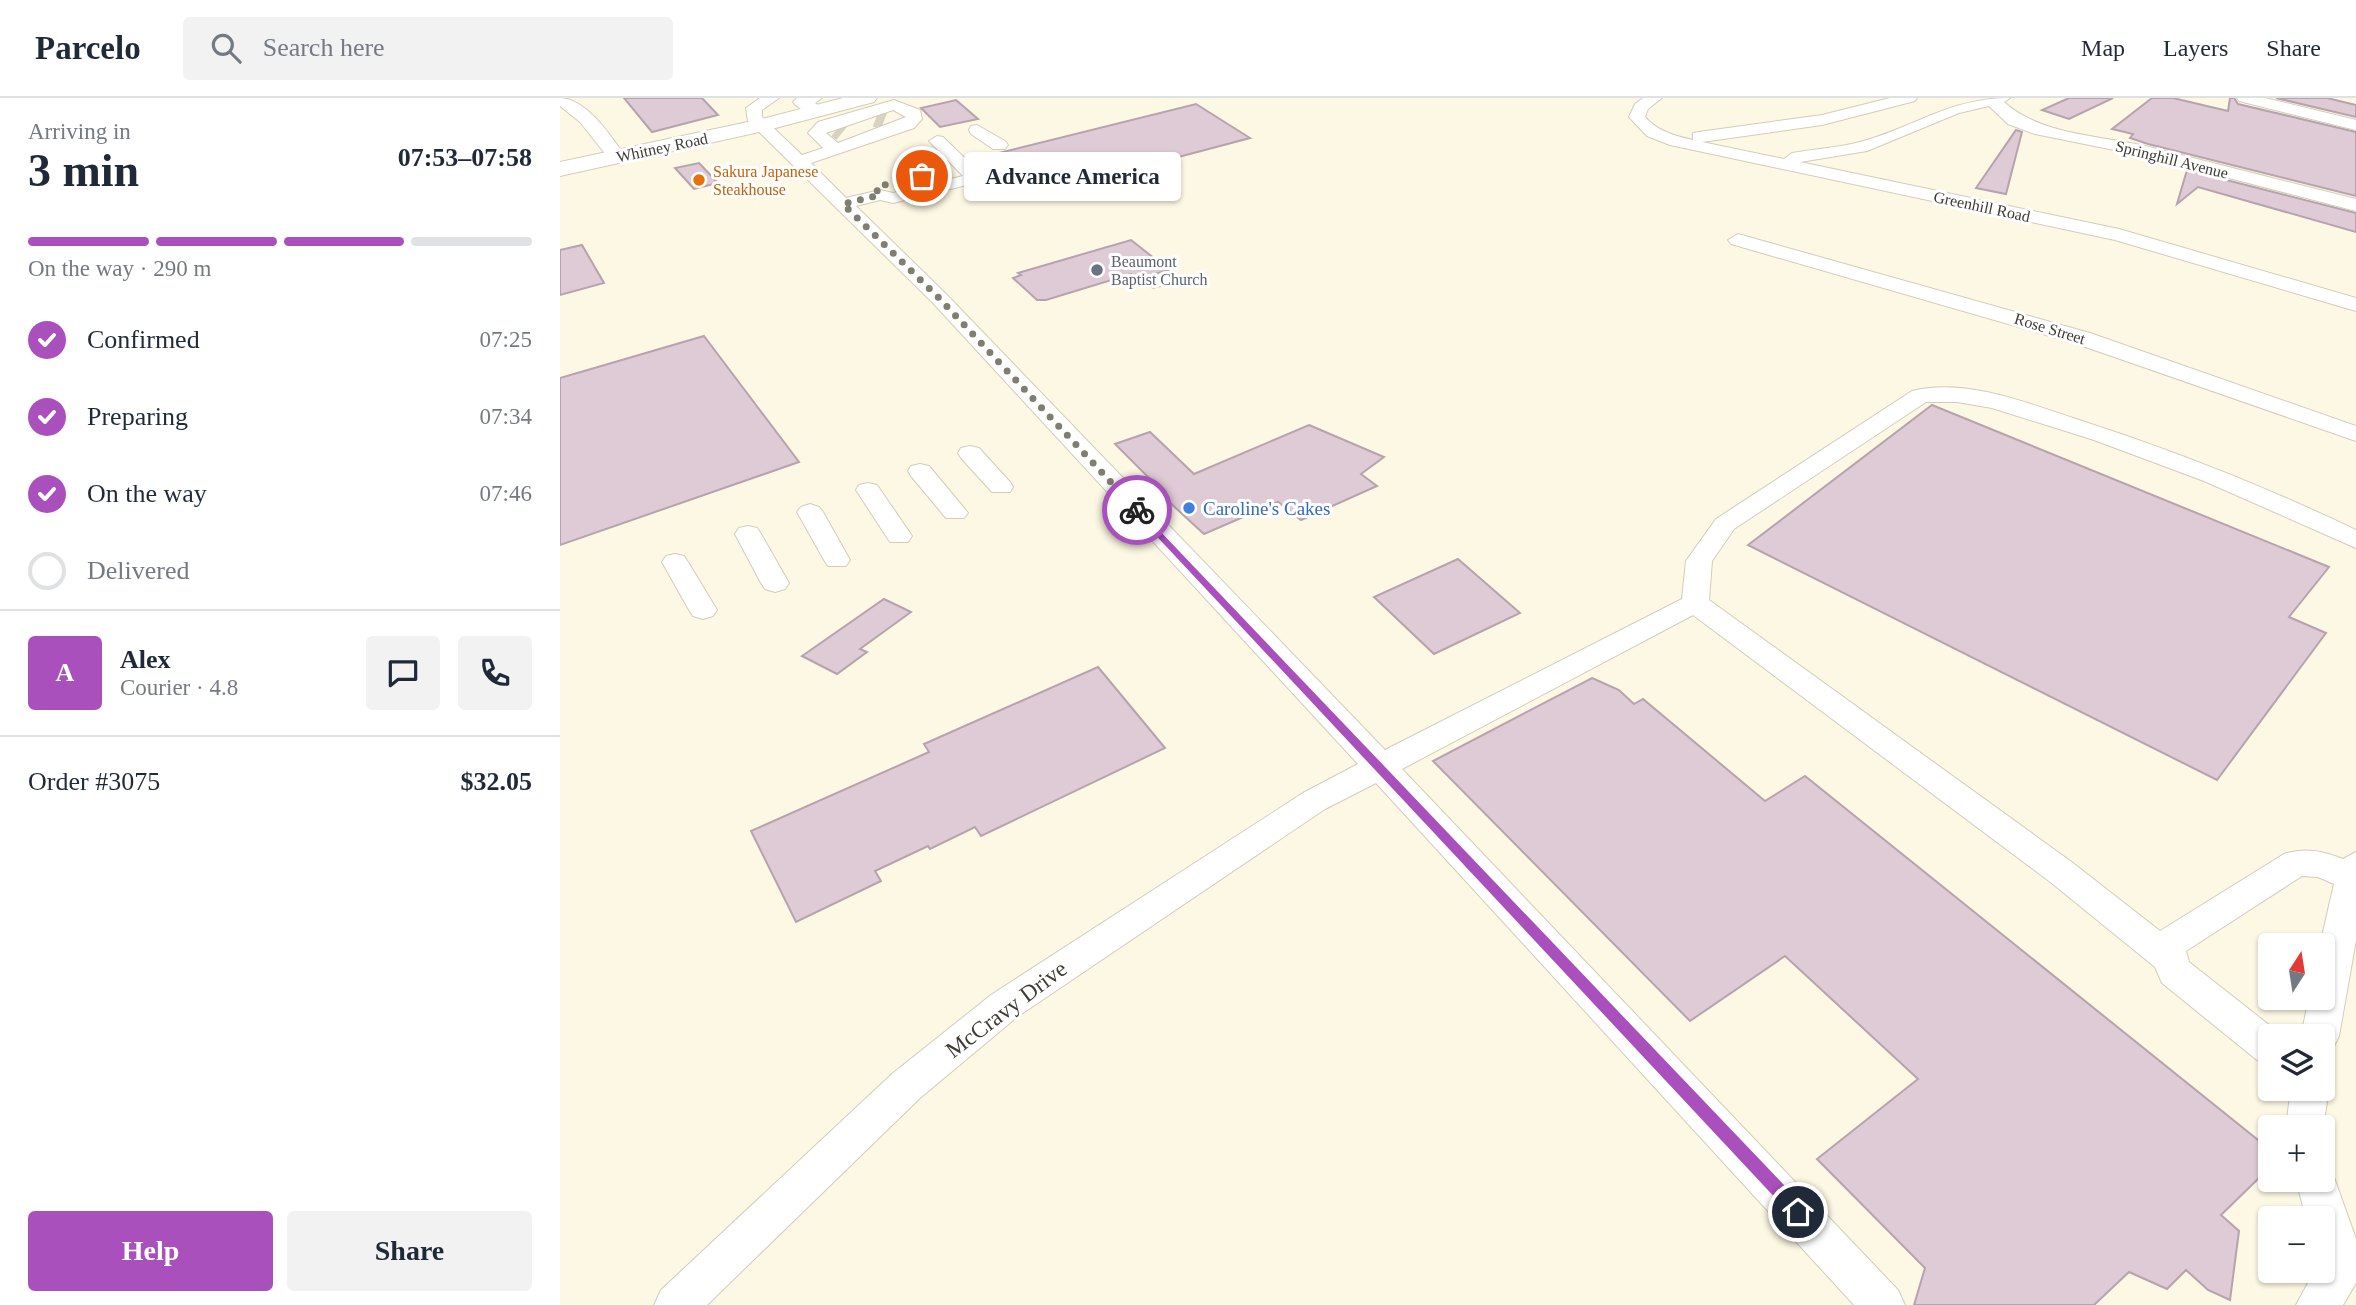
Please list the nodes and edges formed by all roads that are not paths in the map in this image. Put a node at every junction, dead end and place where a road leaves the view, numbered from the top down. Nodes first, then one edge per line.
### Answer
1 (560, 98) edge
2 (771, 98) edge
3 (1654, 98) edge
4 (1909, 98) edge
5 (2245, 98) edge
6 (1998, 100) edge
7 (885, 113) edge
8 (827, 121) edge
9 (764, 125) junction
10 (2356, 125) edge
11 (977, 130) dead end
12 (1678, 140) junction
13 (937, 141) dead end
14 (999, 145) dead end
15 (792, 153) junction
16 (616, 156) junction
17 (1771, 161) junction
18 (560, 169) edge
19 (970, 171) junction
20 (1136, 176) dead end
21 (843, 204) junction
22 (2356, 205) edge
23 (1738, 240) dead end
24 (2356, 305) edge
25 (2356, 434) edge
26 (970, 453) dead end
27 (920, 471) dead end
28 (1001, 487) dead end
29 (868, 490) dead end
30 (810, 512) dead end
31 (955, 513) dead end
32 (748, 534) dead end
33 (899, 536) dead end
34 (2356, 540) edge
35 (837, 560) dead end
36 (675, 562) dead end
37 (775, 583) dead end
38 (1696, 603) junction
39 (702, 610) dead end
40 (1377, 766) junction
41 (2354, 871) edge
42 (2169, 958) junction
43 (2322, 1024) edge
44 (2258, 1038) edge
45 (2321, 1192) edge
46 (2348, 1264) edge
47 (676, 1305) edge
48 (1883, 1305) edge
49 (2318, 1305) edge

1 - 16 street
2 - 9 street
3 - 12 street, Greenhill Road
4 - 12 street
5 - 10 street
6 - 17 street
6 - 22 street, Springhill Avenue
7 - 8 main road, Whitney Road
7 - 8 street
8 - 9 main road, Whitney Road
8 - 15 street
9 - 15 street
9 - 16 main road, Whitney Road
11 - 14 street
12 - 17 street, Greenhill Road
13 - 19 street
15 - 21 street
16 - 18 main road, Whitney Road
17 - 24 street, Greenhill Road
19 - 20 street
19 - 21 street
21 - 40 street
23 - 25 street, Rose Street
26 - 28 street
27 - 31 street
29 - 33 street
30 - 35 street
32 - 37 street
34 - 38 street
36 - 39 street
38 - 40 street, McCravy Drive
38 - 42 street
40 - 47 street, McCravy Drive
40 - 48 street
41 - 42 street
41 - 43 street
42 - 44 street
45 - 46 street
46 - 49 street

